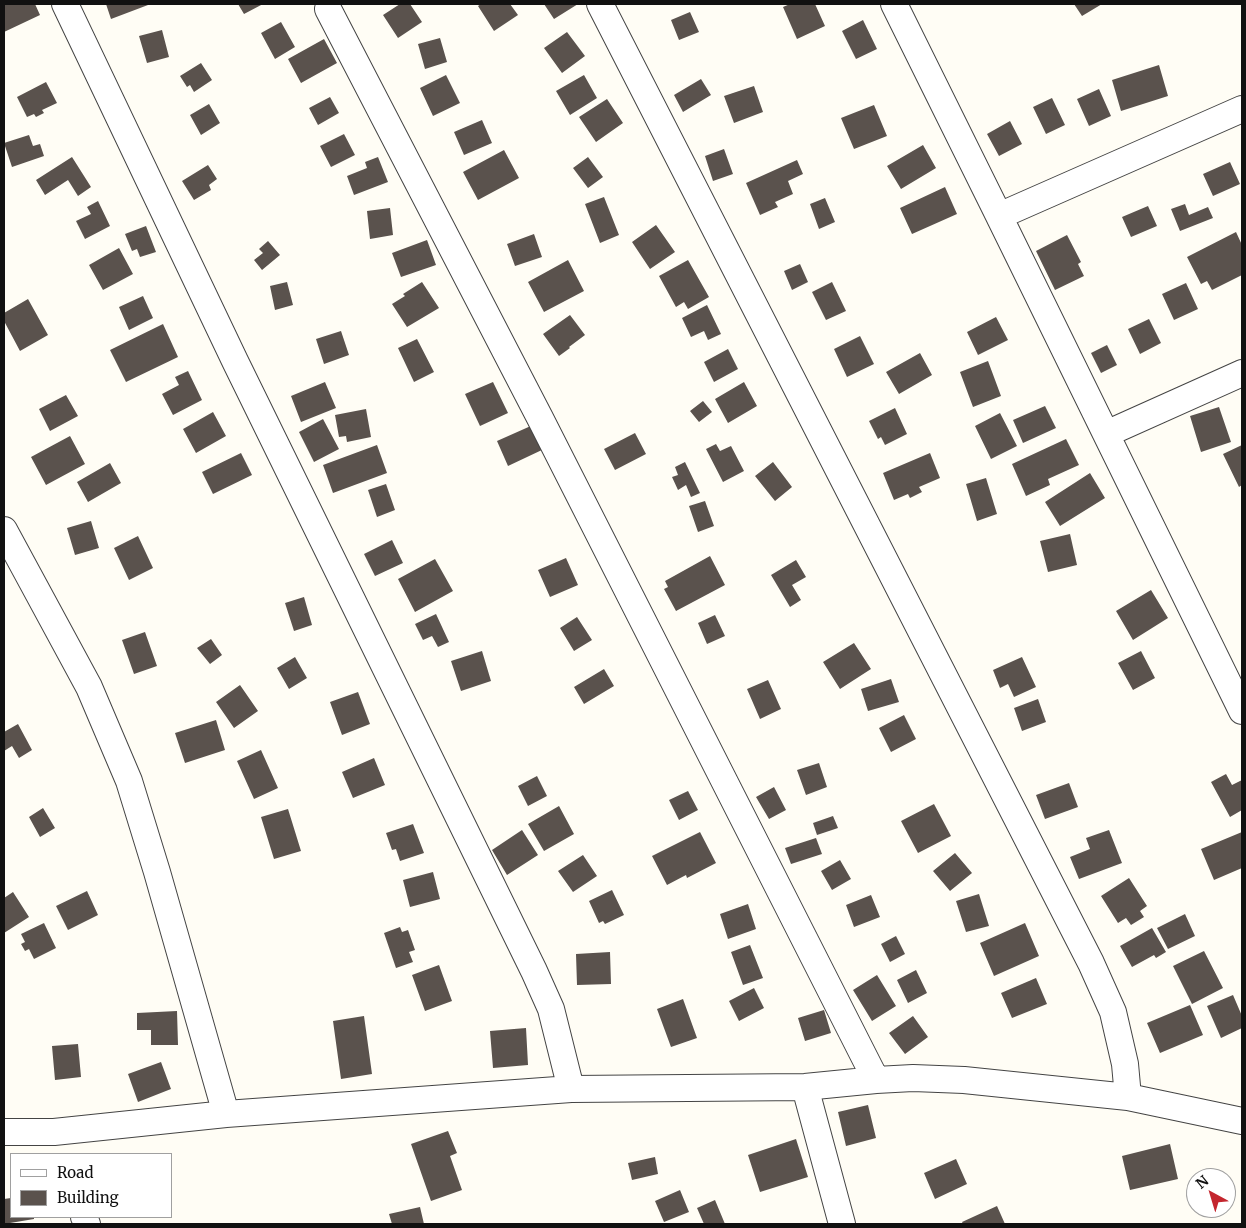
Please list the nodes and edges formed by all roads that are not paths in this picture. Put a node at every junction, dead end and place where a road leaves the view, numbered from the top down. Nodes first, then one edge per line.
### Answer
1 (65, 4) edge
2 (600, 4) edge
3 (894, 4) edge
4 (330, 6) edge
5 (1242, 110) edge
6 (999, 216) junction
7 (1242, 373) edge
8 (1106, 434) junction
9 (4, 530) edge
10 (1242, 711) edge
11 (876, 1080) junction
12 (805, 1087) junction
13 (571, 1089) junction
14 (1128, 1097) junction
15 (226, 1114) junction
16 (1242, 1121) edge
17 (4, 1132) edge
18 (58, 1143) edge
19 (842, 1224) edge

1 - 13 street
2 - 14 street
3 - 6 street
4 - 11 street
5 - 6 street
6 - 8 street
7 - 8 street
8 - 10 street
9 - 15 street
11 - 12 street
11 - 14 street
12 - 13 street
12 - 19 street
13 - 15 street
14 - 16 street
15 - 18 street
17 - 18 street

